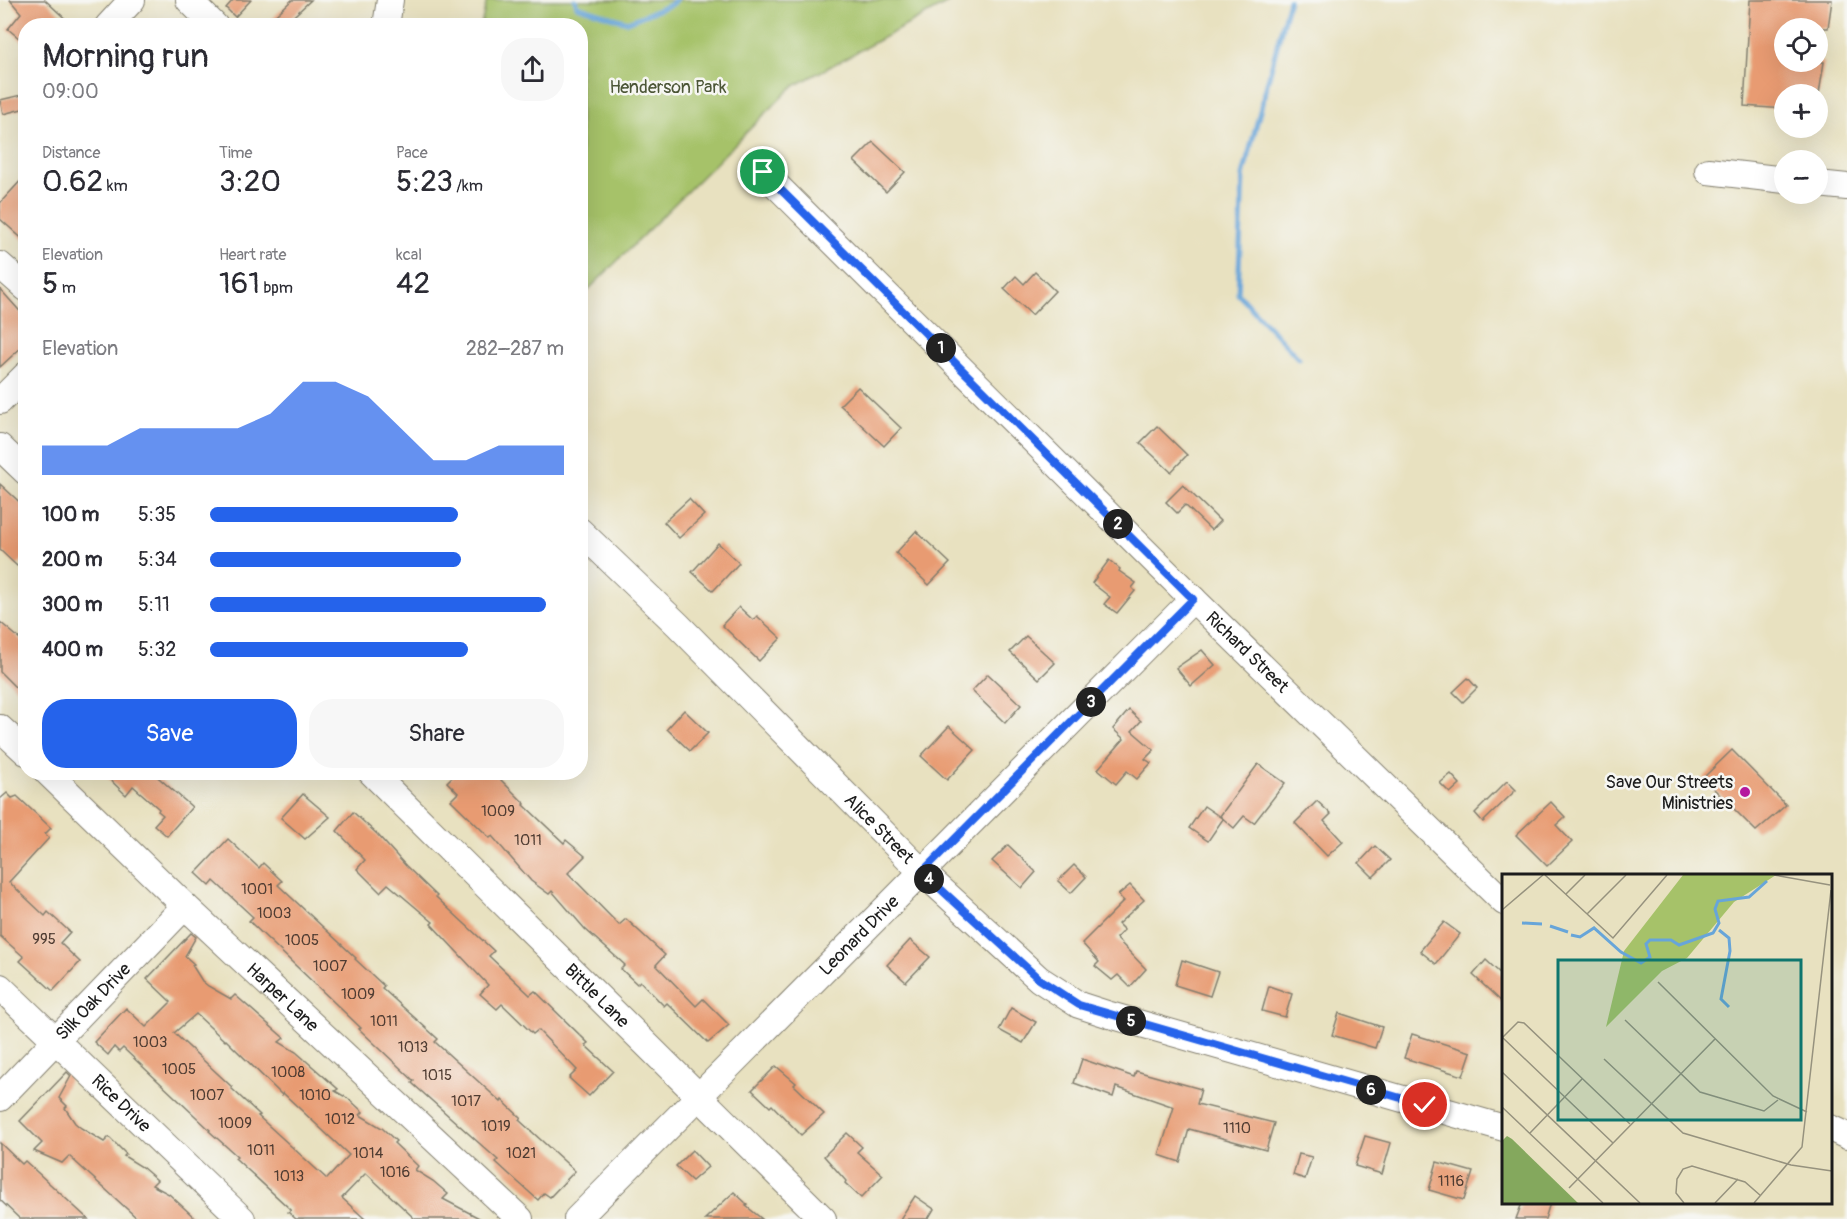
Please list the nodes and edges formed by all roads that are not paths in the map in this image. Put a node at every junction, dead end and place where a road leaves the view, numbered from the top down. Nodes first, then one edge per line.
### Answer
1 (132, 0) edge
2 (189, 0) edge
3 (390, 0) edge
4 (115, 18) edge
5 (207, 18) edge
6 (387, 18) edge
7 (1708, 171) dead end
8 (763, 172) dead end
9 (1774, 179) edge
10 (1828, 185) edge
11 (1847, 187) edge
12 (0, 265) edge
13 (18, 281) edge
14 (18, 383) edge
15 (0, 401) edge
16 (0, 447) edge
17 (18, 464) edge
18 (588, 539) edge
19 (1193, 599) junction
20 (0, 728) edge
21 (18, 745) edge
22 (55, 780) edge
23 (378, 780) edge
24 (922, 872) junction
25 (1502, 901) edge
26 (184, 906) junction
27 (0, 987) edge
28 (56, 1039) junction
29 (699, 1096) junction
30 (0, 1098) edge
31 (1502, 1128) edge
32 (1832, 1129) edge
33 (1847, 1136) edge
34 (242, 1219) edge
35 (520, 1219) edge
36 (577, 1219) edge
37 (823, 1219) edge

1 - 4 street
2 - 5 street
3 - 6 street
7 - 9 street
8 - 19 street, Richard Street
10 - 11 street
12 - 13 street
14 - 15 street
16 - 17 street
18 - 24 street, Alice Street
19 - 24 street, Leonard Drive
19 - 25 street, Richard Street
20 - 21 street
22 - 26 street, Harper Lane
23 - 29 street, Bittle Lane
24 - 29 street, Leonard Drive
24 - 31 street, Alice Street
26 - 28 street, Silk Oak Drive
26 - 35 street, Harper Lane
27 - 28 street, Rice Drive
28 - 30 street, Silk Oak Drive
28 - 34 street, Rice Drive
29 - 36 street, Leonard Drive
29 - 37 street, Bittle Lane
32 - 33 street

